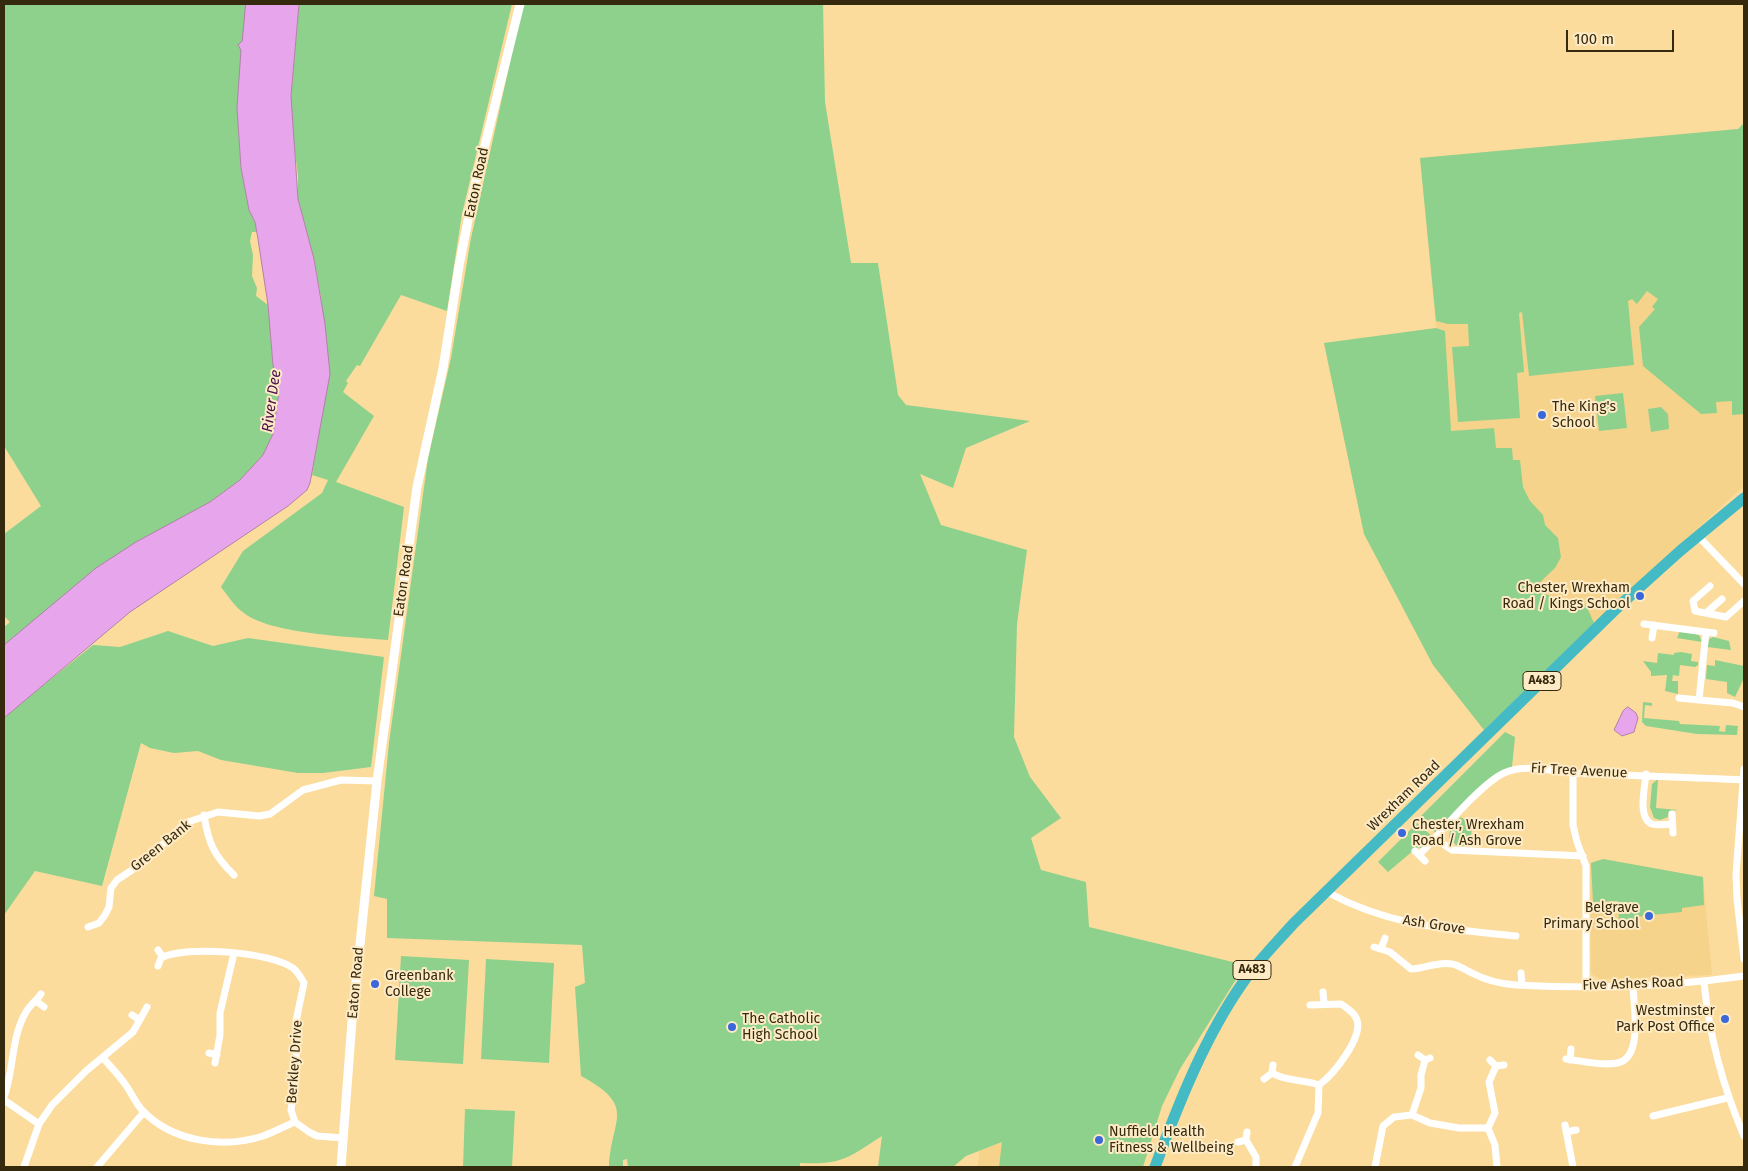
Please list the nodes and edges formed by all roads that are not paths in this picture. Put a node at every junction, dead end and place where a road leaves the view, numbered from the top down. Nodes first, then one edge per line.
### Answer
1 (520, 4) edge
2 (1744, 498) edge
3 (1698, 536) junction
4 (1744, 584) edge
5 (1710, 586) dead end
6 (1722, 599) dead end
7 (1744, 601) edge
8 (1706, 613) junction
9 (1644, 624) dead end
10 (1654, 625) junction
11 (1706, 632) junction
12 (1714, 634) dead end
13 (1652, 638) dead end
14 (1679, 698) dead end
15 (1699, 700) junction
16 (1744, 707) edge
17 (1744, 769) edge
18 (1574, 773) junction
19 (1646, 774) junction
20 (1743, 780) junction
21 (376, 781) junction
22 (1672, 814) dead end
23 (204, 815) junction
24 (1672, 824) junction
25 (1673, 833) dead end
26 (1436, 838) junction
27 (1420, 856) dead end
28 (1583, 856) junction
29 (234, 875) dead end
30 (1327, 892) junction
31 (88, 927) dead end
32 (1516, 936) dead end
33 (1385, 938) dead end
34 (158, 950) dead end
35 (234, 953) junction
36 (163, 957) junction
37 (1744, 959) edge
38 (158, 966) dead end
39 (1521, 973) dead end
40 (1744, 976) edge
41 (1704, 982) junction
42 (1522, 985) junction
43 (1586, 986) junction
44 (1633, 987) junction
45 (1322, 992) dead end
46 (41, 994) dead end
47 (36, 1001) junction
48 (1324, 1003) junction
49 (1310, 1005) dead end
50 (44, 1007) dead end
51 (147, 1007) dead end
52 (132, 1015) dead end
53 (140, 1020) junction
54 (1571, 1049) dead end
55 (1418, 1055) dead end
56 (103, 1058) junction
57 (215, 1063) dead end
58 (1504, 1065) dead end
59 (1264, 1079) dead end
60 (1319, 1085) junction
61 (4, 1096) edge
62 (1727, 1098) junction
63 (4, 1100) edge
64 (144, 1112) junction
65 (1412, 1115) junction
66 (1653, 1116) dead end
67 (295, 1122) junction
68 (39, 1124) junction
69 (1488, 1128) junction
70 (1576, 1130) dead end
71 (1744, 1136) edge
72 (344, 1138) junction
73 (1238, 1142) dead end
74 (24, 1167) edge
75 (97, 1167) edge
76 (341, 1167) edge
77 (1155, 1167) edge
78 (1256, 1167) edge
79 (1295, 1167) edge
80 (1375, 1167) edge
81 (1497, 1167) edge
82 (1573, 1167) edge

1 - 21 street, Eaton Road
2 - 3 highway, Wrexham Road / A483
3 - 4 street
3 - 30 highway, Wrexham Road / A483
5 - 8 street
6 - 8 street
7 - 8 street
9 - 10 street
10 - 11 street
10 - 13 street
11 - 12 street
11 - 15 street
14 - 15 street
15 - 16 street
17 - 20 street
18 - 19 street, Fir Tree Avenue
18 - 26 street, Fir Tree Avenue
18 - 28 street
19 - 20 street, Fir Tree Avenue
19 - 24 street
20 - 37 street
21 - 23 street, Green Bank
21 - 72 street, Eaton Road
22 - 24 street
23 - 29 street
23 - 31 street, Green Bank
24 - 25 street
26 - 27 street, Fir Tree Avenue
26 - 28 street
28 - 43 street
30 - 32 street, Ash Grove
30 - 77 highway, Wrexham Road / A483
33 - 42 street, Five Ashes Road
34 - 36 street
35 - 36 street, Berkley Drive
35 - 57 street
35 - 67 street, Berkley Drive
36 - 38 street
39 - 42 street
40 - 41 street, Five Ashes Road
41 - 44 street, Five Ashes Road
41 - 62 street
42 - 43 street, Five Ashes Road
43 - 44 street, Five Ashes Road
44 - 54 street
45 - 48 street
46 - 47 street
47 - 50 street
47 - 61 street
48 - 49 street
48 - 60 street
51 - 53 street
52 - 53 street
53 - 56 street
55 - 65 street
56 - 64 street
56 - 68 street
58 - 69 street
59 - 60 street
60 - 79 street
62 - 66 street
62 - 71 street
63 - 68 street
64 - 67 street
64 - 75 street
65 - 69 street
65 - 80 street
67 - 72 street, Berkley Drive
68 - 74 street
69 - 81 street
70 - 82 street
72 - 76 street, Eaton Road
73 - 78 street

